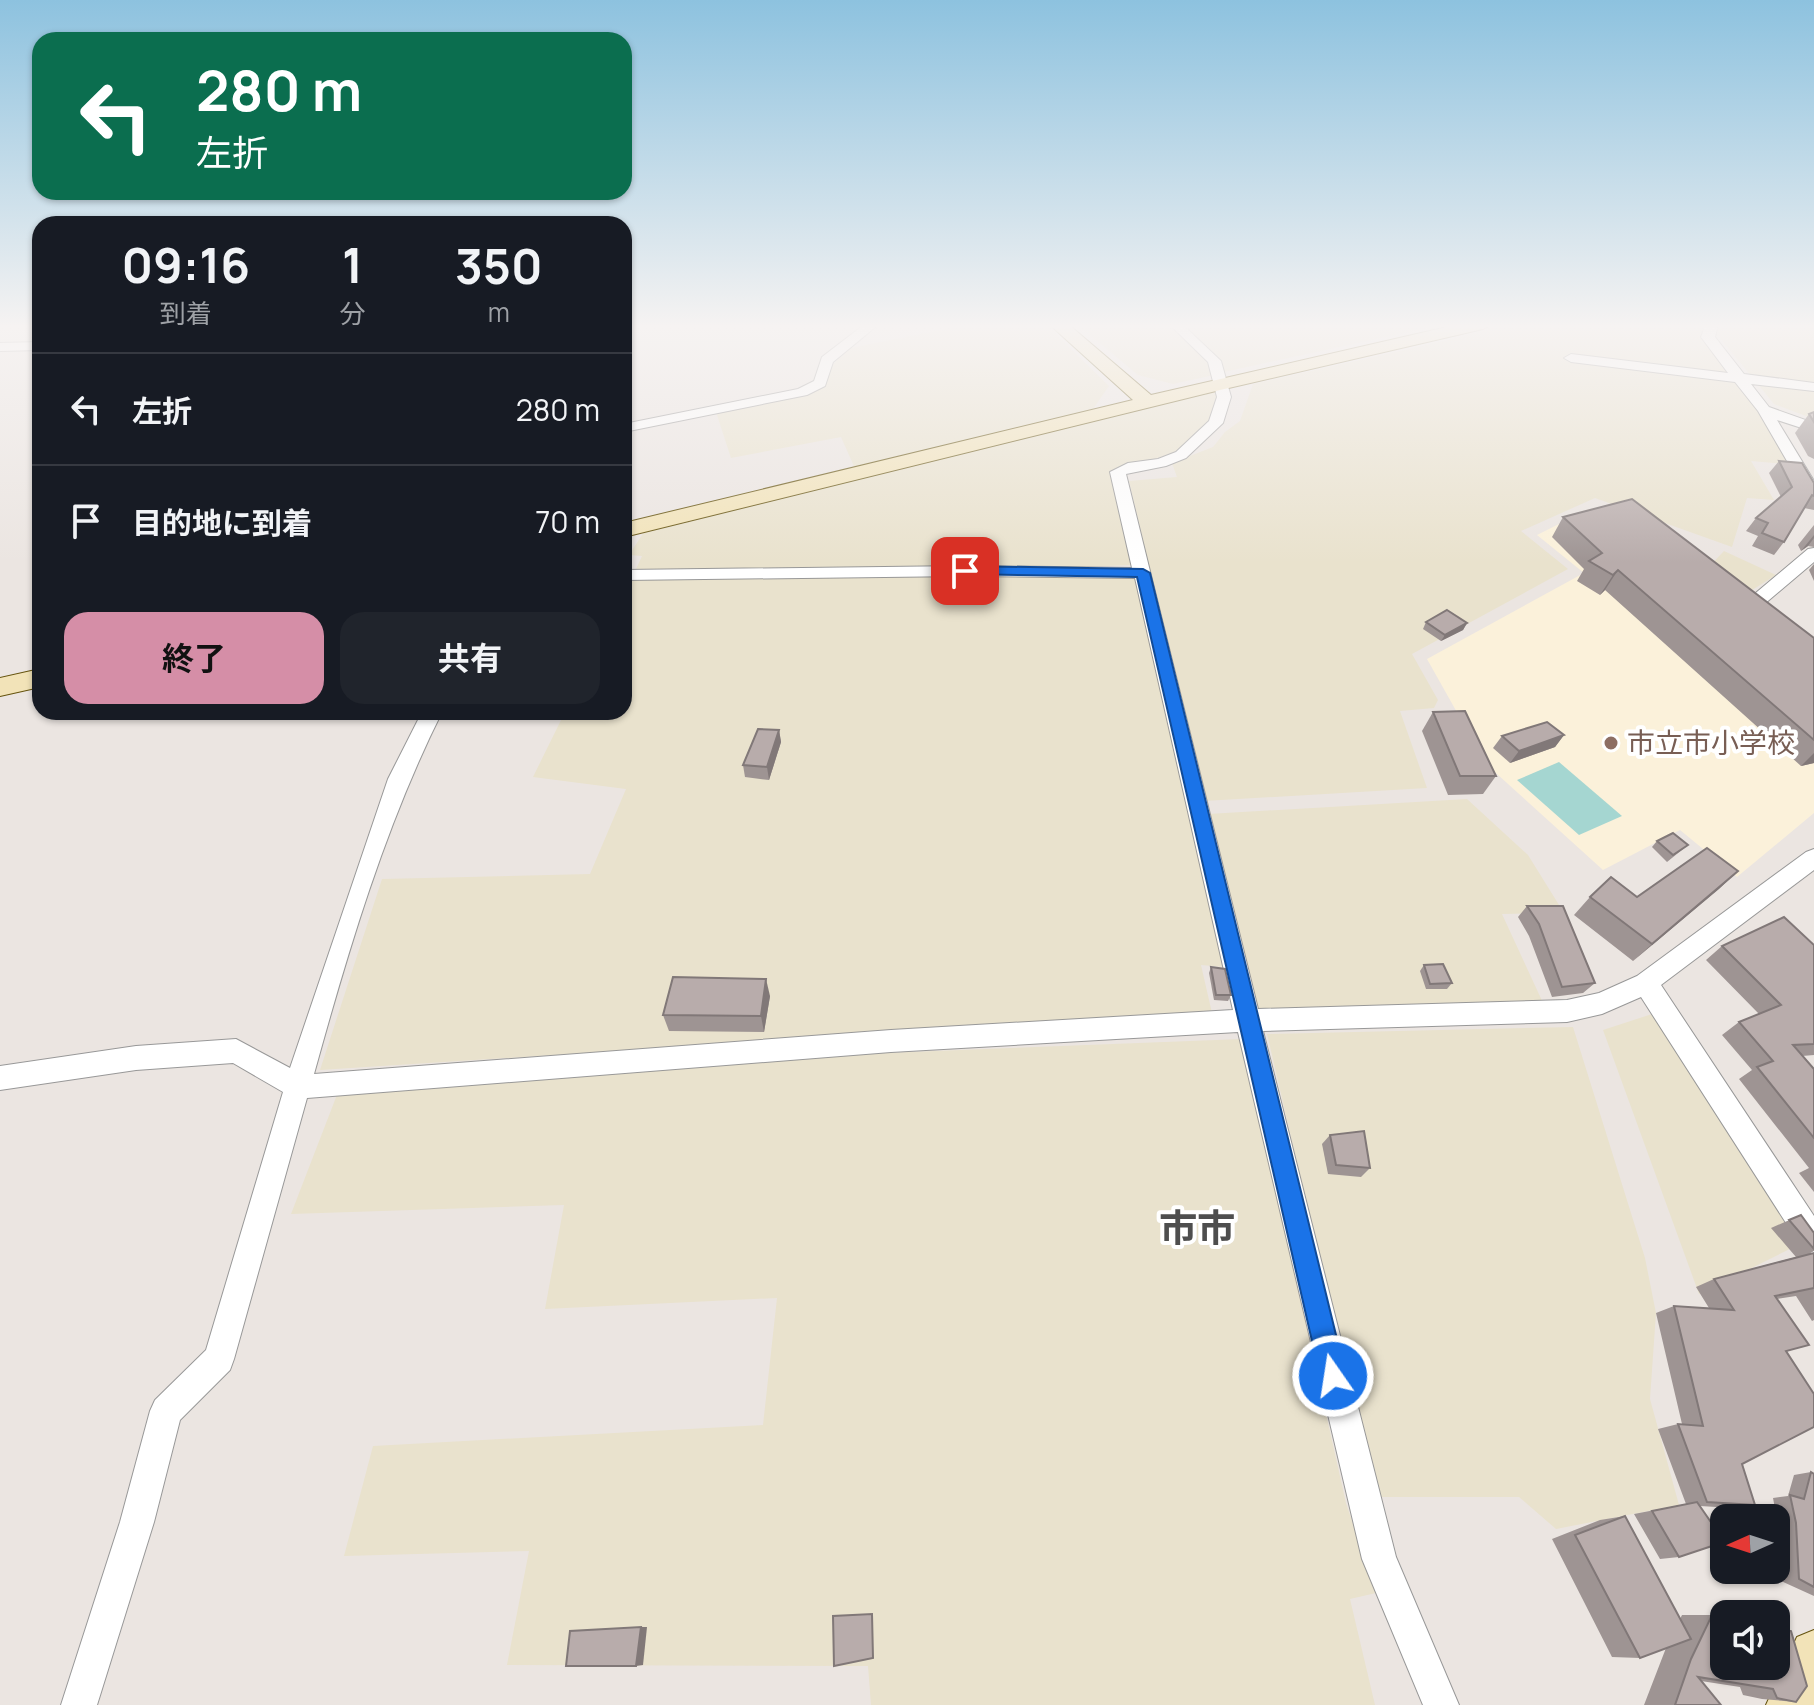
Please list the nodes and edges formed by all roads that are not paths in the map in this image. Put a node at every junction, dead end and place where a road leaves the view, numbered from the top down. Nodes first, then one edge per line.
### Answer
1 (745, 404) edge
2 (1141, 404) edge
3 (1223, 404) edge
4 (1759, 404) edge
5 (1764, 410) junction
6 (632, 426) edge
7 (1814, 428) edge
8 (1814, 494) edge
9 (632, 528) edge
10 (1814, 553) edge
11 (1143, 573) junction
12 (632, 575) edge
13 (1782, 631) edge
14 (32, 680) edge
15 (0, 687) edge
16 (428, 720) edge
17 (1814, 858) edge
18 (1646, 983) junction
19 (1250, 1020) junction
20 (0, 1078) edge
21 (298, 1087) junction
22 (1814, 1241) edge
23 (1814, 1654) edge
24 (79, 1705) edge
25 (1441, 1705) edge
26 (1791, 1705) edge

1 - 6 street
2 - 9 street
3 - 11 street
4 - 5 street
5 - 7 street
5 - 8 street
10 - 13 street
11 - 12 street
11 - 19 street
14 - 15 street
16 - 21 street
17 - 18 street
18 - 19 street
18 - 22 street
19 - 21 street
19 - 25 street
20 - 21 street
21 - 24 street
23 - 26 street

